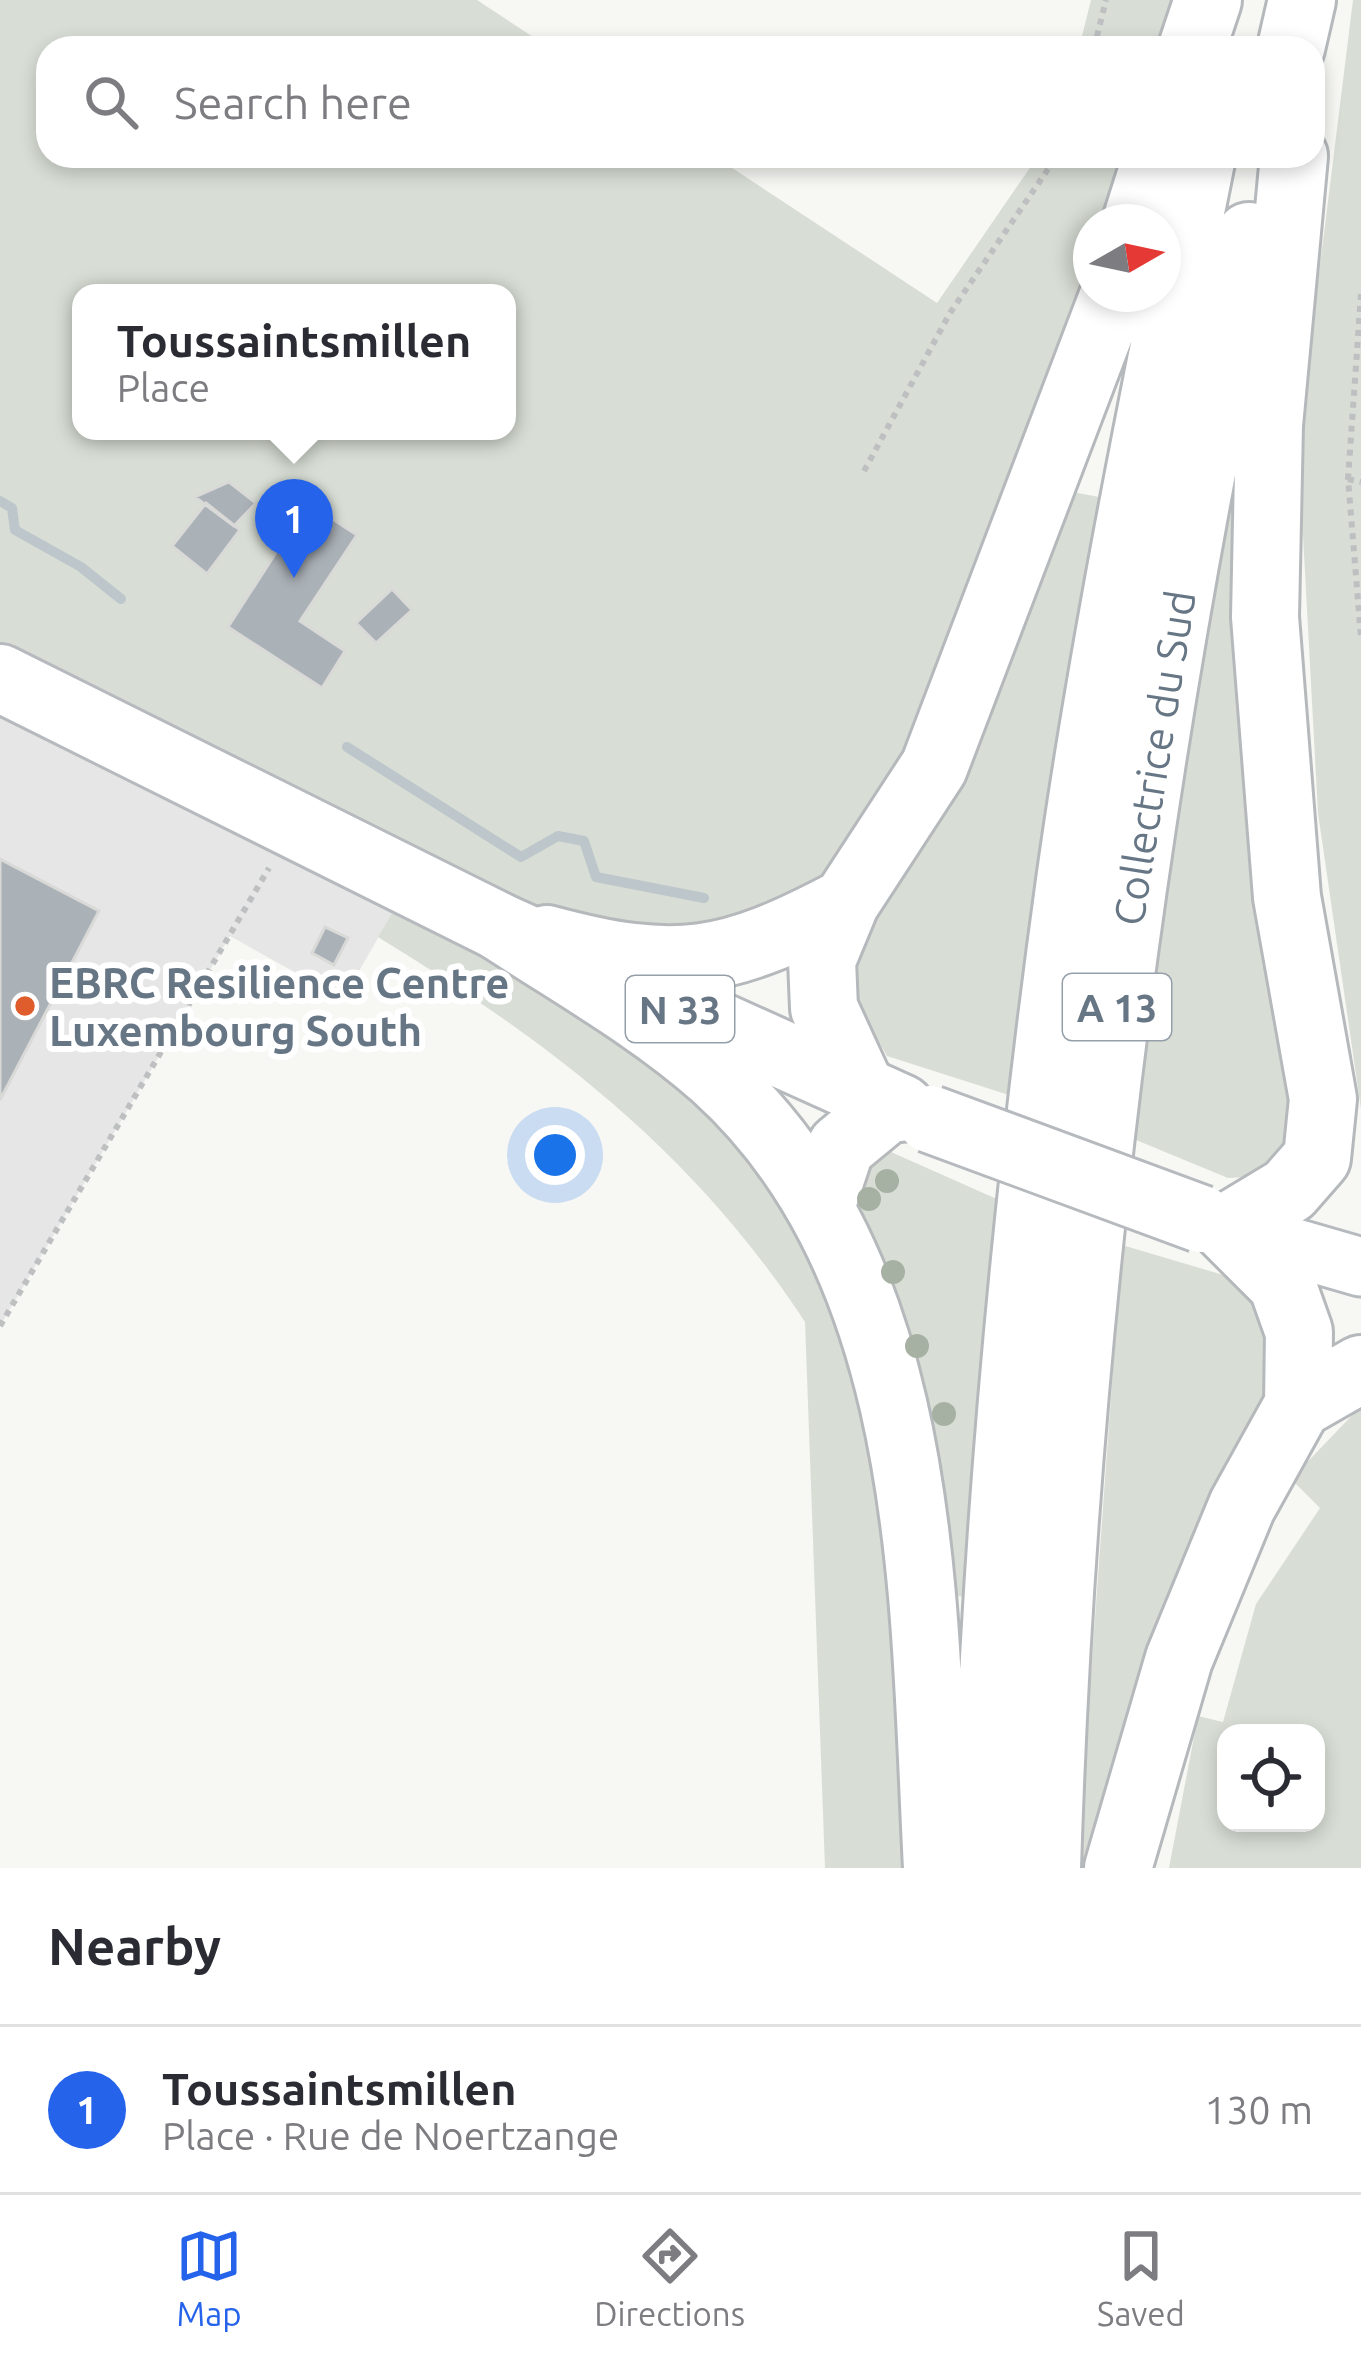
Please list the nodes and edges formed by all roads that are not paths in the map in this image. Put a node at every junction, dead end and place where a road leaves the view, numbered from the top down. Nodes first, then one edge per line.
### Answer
1 (1208, 0) edge
2 (1234, 0) edge
3 (1302, 0) edge
4 (1312, 0) edge
5 (1196, 36) edge
6 (1226, 36) edge
7 (1294, 36) edge
8 (1308, 36) edge
9 (1153, 168) edge
10 (1200, 168) edge
11 (1263, 168) edge
12 (1293, 168) edge
13 (1142, 204) edge
14 (1107, 312) edge
15 (0, 677) edge
16 (846, 902) junction
17 (498, 926) junction
18 (1323, 1099) junction
19 (895, 1106) junction
20 (1361, 1167) edge
21 (822, 1204) junction
22 (1213, 1224) junction
23 (1361, 1267) edge
24 (1361, 1369) edge
25 (1298, 1405) junction
26 (937, 1868) edge
27 (985, 1868) edge
28 (1047, 1868) edge
29 (1118, 1868) edge

1 - 5 main road
2 - 6 main road
3 - 7 main road
4 - 8 main road
9 - 13 main road
10 - 27 main road, Collectrice du Sud / A 13
11 - 28 main road, Collectrice du Sud / A 13
12 - 18 main road
14 - 16 main road
15 - 17 main road, N 33
16 - 17 main road
16 - 19 main road
17 - 19 main road, N 33
17 - 21 main road
18 - 20 main road
18 - 22 main road
19 - 21 main road
19 - 22 main road, N 33, bridge
21 - 26 main road
22 - 23 main road
22 - 25 main road
24 - 25 main road
25 - 29 main road

